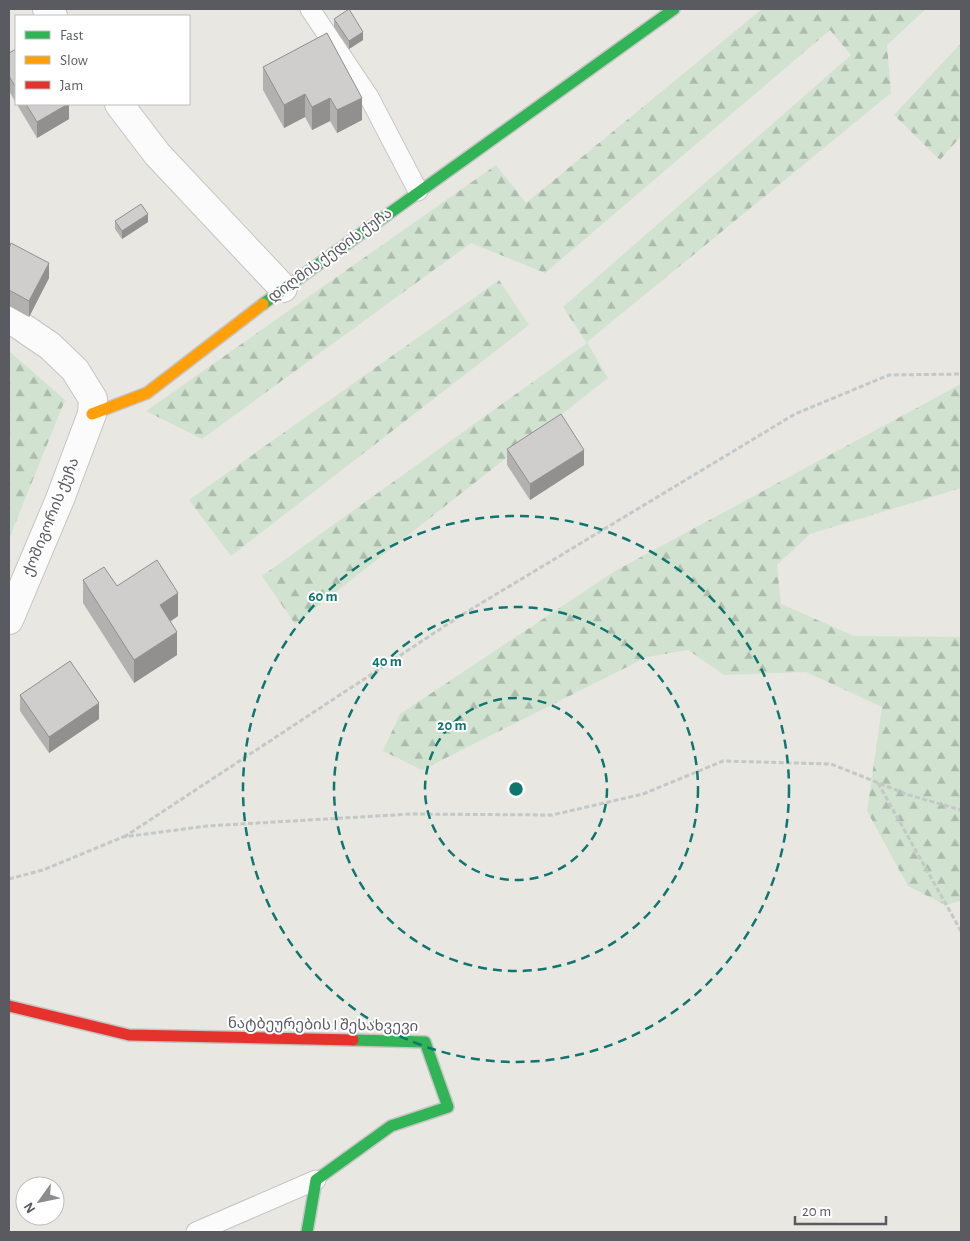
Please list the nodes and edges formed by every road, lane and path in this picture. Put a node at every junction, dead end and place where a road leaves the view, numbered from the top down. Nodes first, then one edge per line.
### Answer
1 (310, 9) edge
2 (674, 9) edge
3 (120, 105) edge
4 (418, 192) junction
5 (283, 288) junction
6 (9, 318) edge
7 (961, 374) edge
8 (92, 414) junction
9 (9, 620) edge
10 (878, 783) junction
11 (961, 810) edge
12 (123, 837) junction
13 (9, 879) edge
14 (961, 931) edge
15 (9, 1006) edge
16 (316, 1180) junction
17 (196, 1232) edge
18 (307, 1232) edge

1 - 4 lane
2 - 4 street, დიღმის ქედის ქუჩა
3 - 5 street
4 - 5 street, დიღმის ქედის ქუჩა
5 - 8 street, დიღმის ქედის ქუჩა
6 - 8 street
7 - 12 path
8 - 9 street, ქოშიგორის ქუჩა
10 - 11 path
10 - 12 path
10 - 14 path
12 - 13 path
15 - 16 street, ნატბეურების I შესახვევი
16 - 17 lane
16 - 18 street

